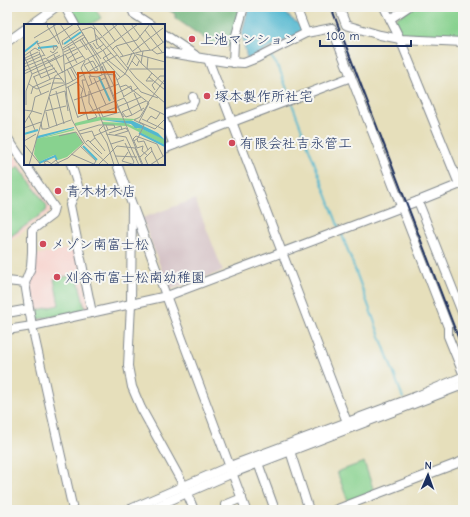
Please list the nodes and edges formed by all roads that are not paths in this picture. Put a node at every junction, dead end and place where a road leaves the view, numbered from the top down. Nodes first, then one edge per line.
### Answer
1 (56, 7) edge
2 (65, 7) edge
3 (131, 7) edge
4 (244, 7) edge
5 (296, 7) edge
6 (339, 7) edge
7 (384, 7) edge
8 (408, 7) edge
9 (43, 11) edge
10 (390, 19) junction
11 (32, 24) edge
12 (74, 24) edge
13 (149, 24) edge
14 (24, 30) edge
15 (306, 33) junction
16 (165, 35) edge
17 (400, 39) junction
18 (7, 42) edge
19 (463, 42) edge
20 (165, 52) edge
21 (198, 58) junction
22 (208, 59) junction
23 (233, 63) junction
24 (350, 77) junction
25 (193, 97) dead end
26 (165, 115) edge
27 (232, 122) junction
28 (165, 123) edge
29 (7, 137) edge
30 (174, 145) junction
31 (165, 149) edge
32 (24, 162) edge
33 (26, 165) edge
34 (71, 165) edge
35 (119, 165) edge
36 (461, 184) edge
37 (418, 201) junction
38 (132, 202) junction
39 (401, 207) junction
40 (282, 252) junction
41 (7, 280) edge
42 (25, 283) junction
43 (463, 292) edge
44 (455, 295) junction
45 (167, 296) junction
46 (131, 304) junction
47 (29, 309) junction
48 (7, 313) edge
49 (92, 313) junction
50 (463, 315) edge
51 (32, 326) junction
52 (7, 330) edge
53 (463, 374) edge
54 (463, 385) edge
55 (347, 422) junction
56 (290, 451) junction
57 (463, 461) edge
58 (258, 463) junction
59 (232, 469) junction
60 (185, 489) junction
61 (242, 498) junction
62 (73, 510) edge
63 (128, 510) edge
64 (148, 510) edge
65 (194, 510) edge
66 (226, 510) edge
67 (246, 510) edge
68 (275, 510) edge
69 (310, 510) edge
70 (335, 510) edge

1 - 9 street
2 - 12 street
3 - 13 street
4 - 23 street
5 - 15 street
6 - 17 street
7 - 10 street
8 - 10 street
9 - 11 street
10 - 17 street
14 - 18 street
15 - 23 street
15 - 24 street
16 - 21 street
17 - 19 street
17 - 36 street
20 - 21 street
21 - 22 street
22 - 23 street
22 - 27 street
24 - 27 street
24 - 39 street
25 - 26 street
27 - 30 street
27 - 40 street
28 - 30 street
29 - 32 street
30 - 31 street
33 - 42 street
34 - 49 street
35 - 38 street
36 - 37 street
37 - 39 street
37 - 44 street
38 - 45 street
38 - 46 street
39 - 40 street
39 - 53 street
40 - 45 street
40 - 55 street
41 - 42 street
42 - 47 street
43 - 44 street
44 - 50 street
45 - 46 street
45 - 59 street
46 - 49 street
46 - 60 street
47 - 48 street
47 - 51 street
49 - 51 street
51 - 52 street
51 - 62 street
53 - 55 street
54 - 56 street
55 - 59 street
56 - 58 street
56 - 69 street
57 - 70 street
58 - 59 street
58 - 68 street
59 - 60 street
59 - 61 street
60 - 63 street
60 - 64 street
60 - 65 street
61 - 66 street
61 - 67 street

